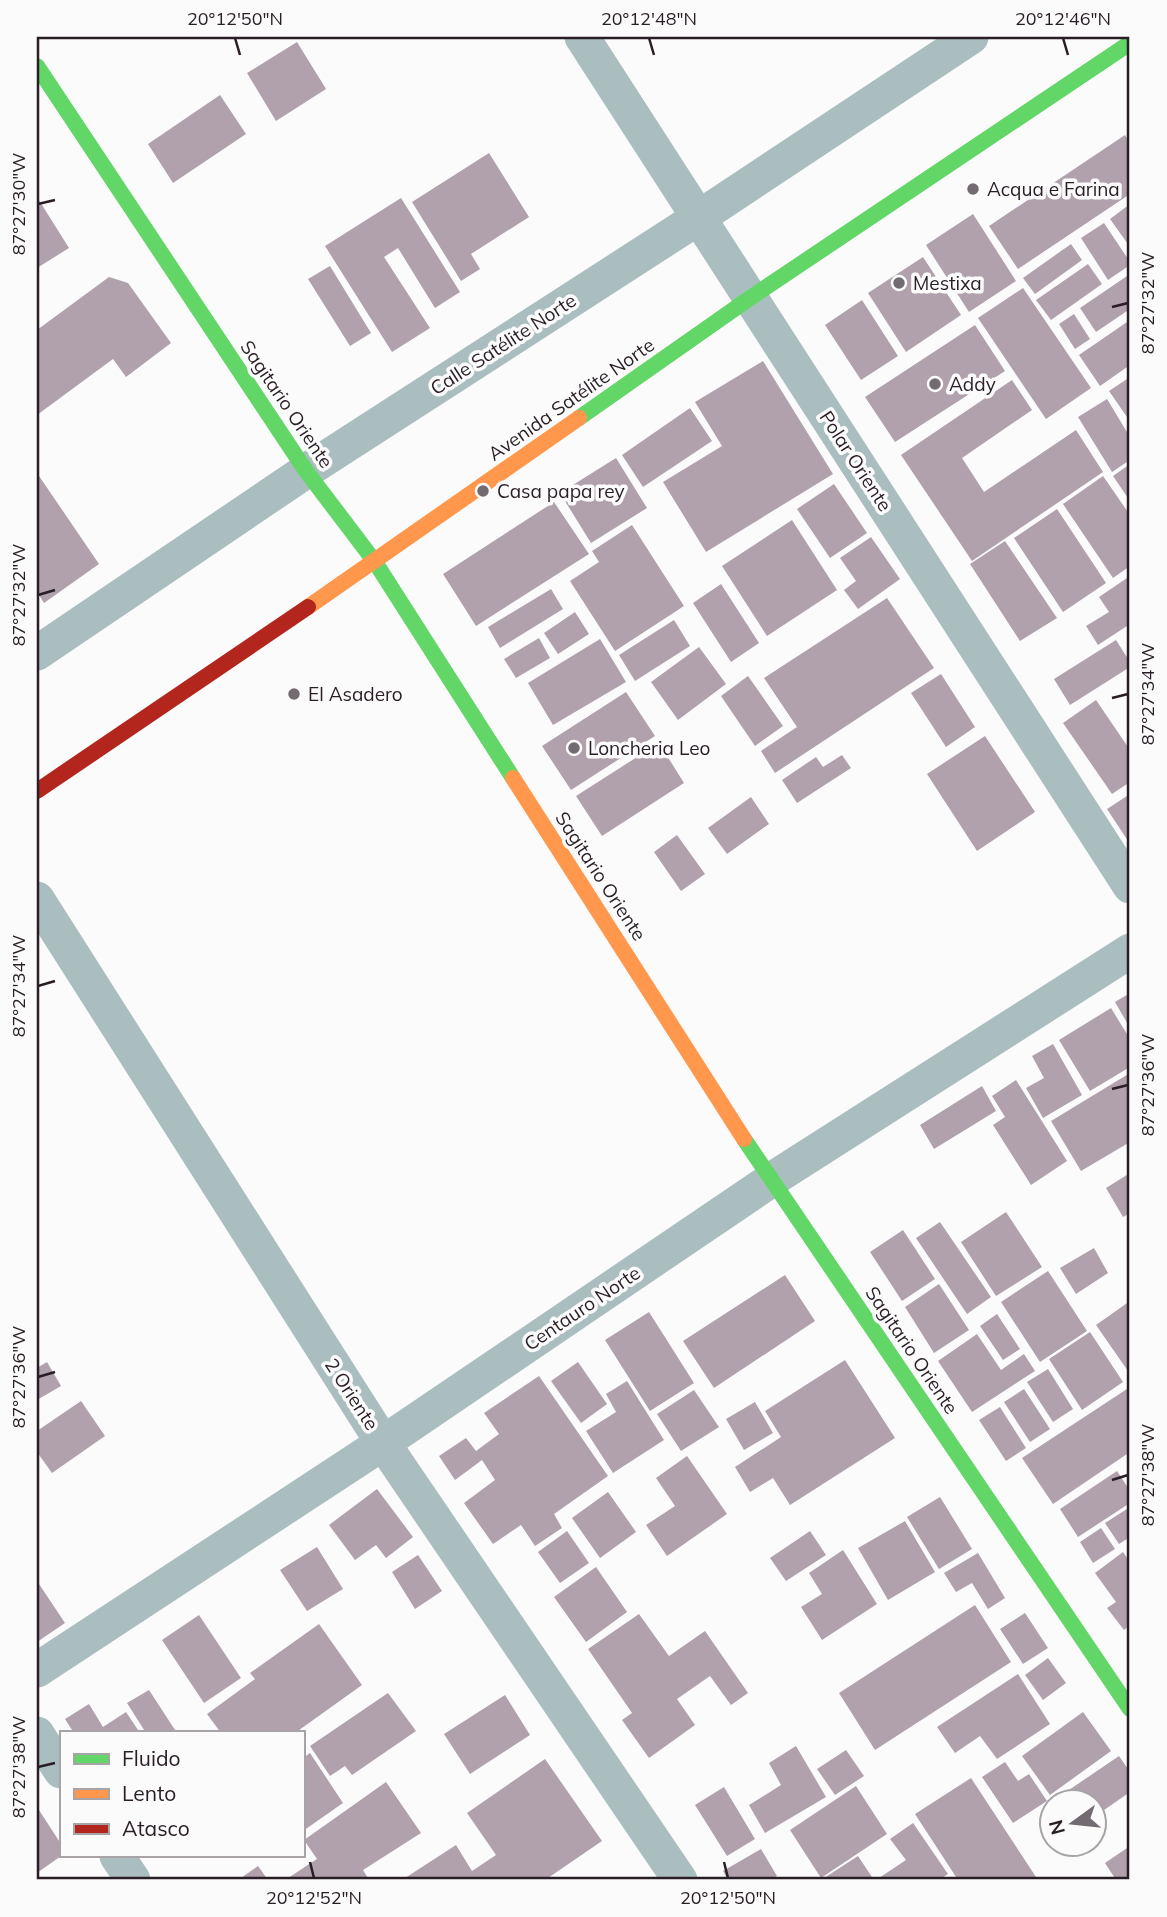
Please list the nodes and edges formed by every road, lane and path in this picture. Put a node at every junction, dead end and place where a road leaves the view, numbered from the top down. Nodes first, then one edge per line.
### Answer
1 (582, 37) edge
2 (971, 37) edge
3 (1130, 43) edge
4 (37, 66) edge
5 (698, 218) junction
6 (750, 298) junction
7 (306, 471) junction
8 (375, 562) junction
9 (37, 653) edge
10 (37, 791) edge
11 (1130, 886) edge
12 (37, 899) edge
13 (1130, 951) edge
14 (771, 1180) junction
15 (383, 1443) junction
16 (37, 1670) edge
17 (1130, 1709) edge
18 (37, 1734) edge
19 (60, 1770) edge
20 (118, 1857) edge
21 (133, 1880) edge
22 (680, 1880) edge

1 - 5 street, Polar Oriente
2 - 5 street, Calle Satélite Norte
3 - 6 street, Avenida Satélite Norte
4 - 7 street, Sagitario Oriente
5 - 6 street, Polar Oriente
5 - 7 street, Calle Satélite Norte
6 - 8 street, Avenida Satélite Norte
6 - 11 street, Polar Oriente
7 - 8 street, Sagitario Oriente
7 - 9 street, Calle Satélite Norte
8 - 10 street, Avenida Satélite Norte
8 - 14 street, Sagitario Oriente
12 - 15 street, 2 Oriente
13 - 14 street, Centauro Norte
14 - 15 street, Centauro Norte
14 - 17 street, Sagitario Oriente
15 - 16 street, Centauro Norte
15 - 22 street, 2 Oriente
18 - 19 street
20 - 21 street

